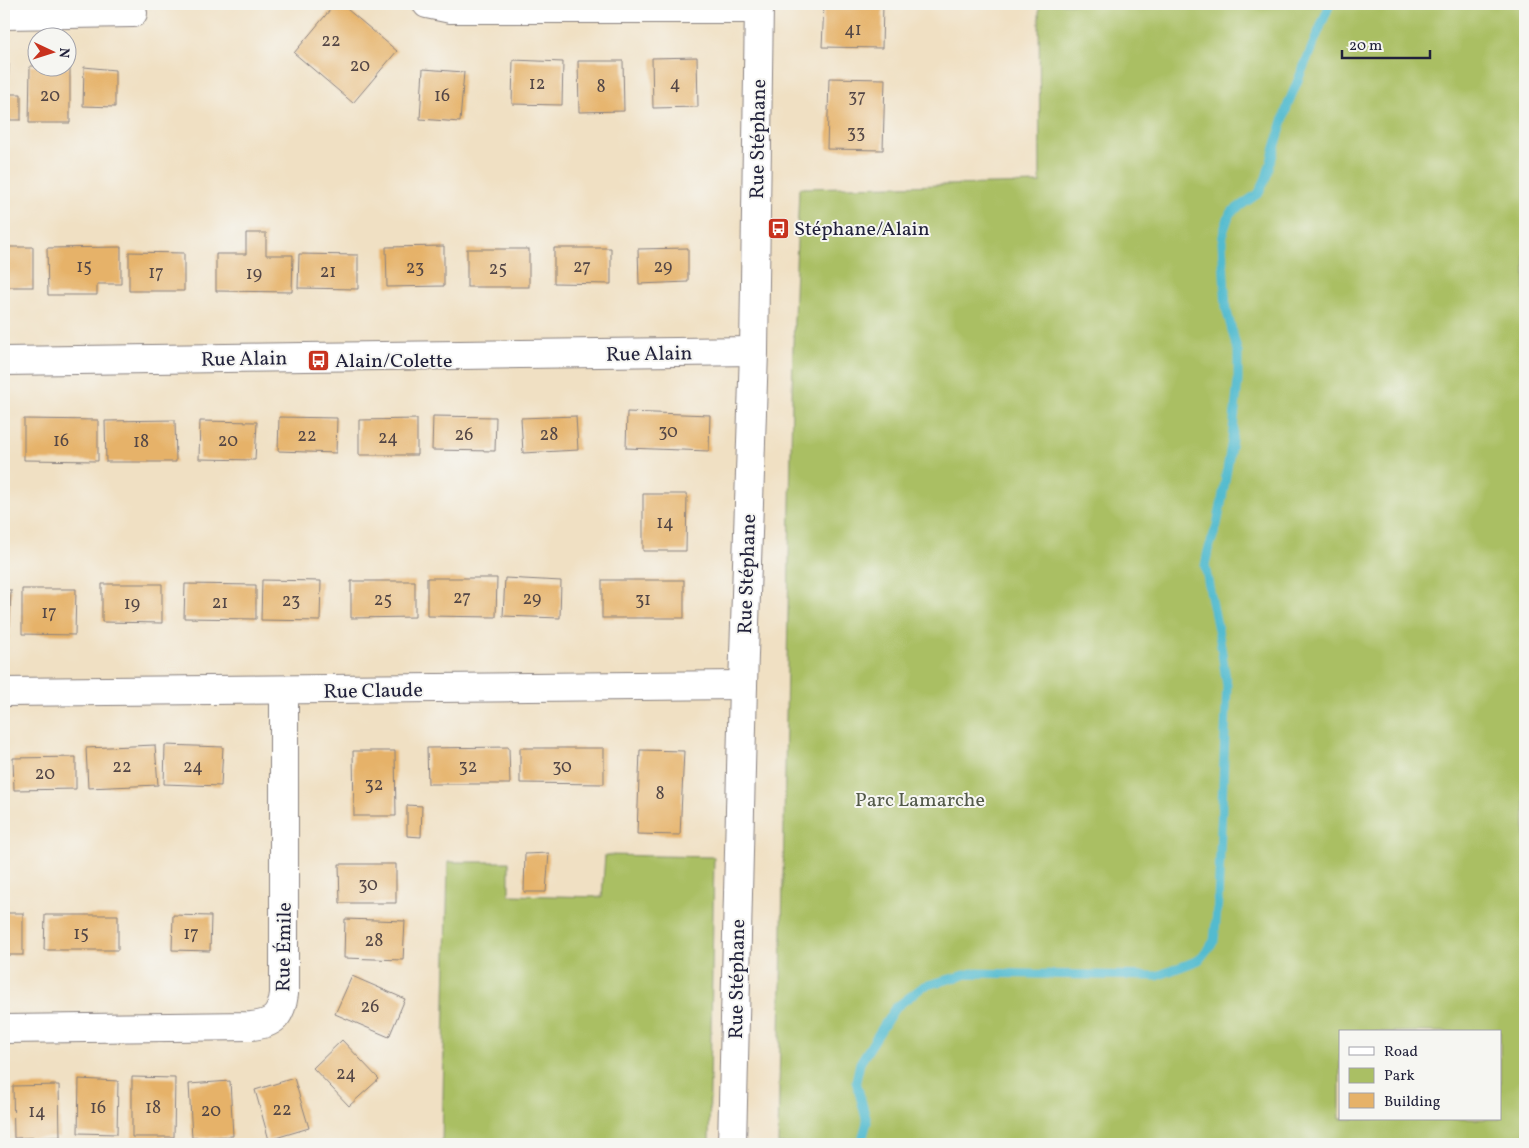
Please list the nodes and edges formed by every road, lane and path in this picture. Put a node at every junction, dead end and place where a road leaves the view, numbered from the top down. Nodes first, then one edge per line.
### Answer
1 (427, 4) edge
2 (759, 6) edge
3 (133, 13) dead end
4 (4, 15) edge
5 (754, 351) junction
6 (4, 361) edge
7 (743, 685) junction
8 (284, 691) junction
9 (4, 692) edge
10 (4, 1029) edge
11 (732, 1144) edge

1 - 2 street
2 - 5 street, Rue Stéphane
3 - 4 street
5 - 6 street, Rue Alain
5 - 7 street, Rue Stéphane
7 - 8 street, Rue Claude
7 - 11 street, Rue Stéphane
8 - 9 street, Rue Claude
8 - 10 street, Rue Émile

